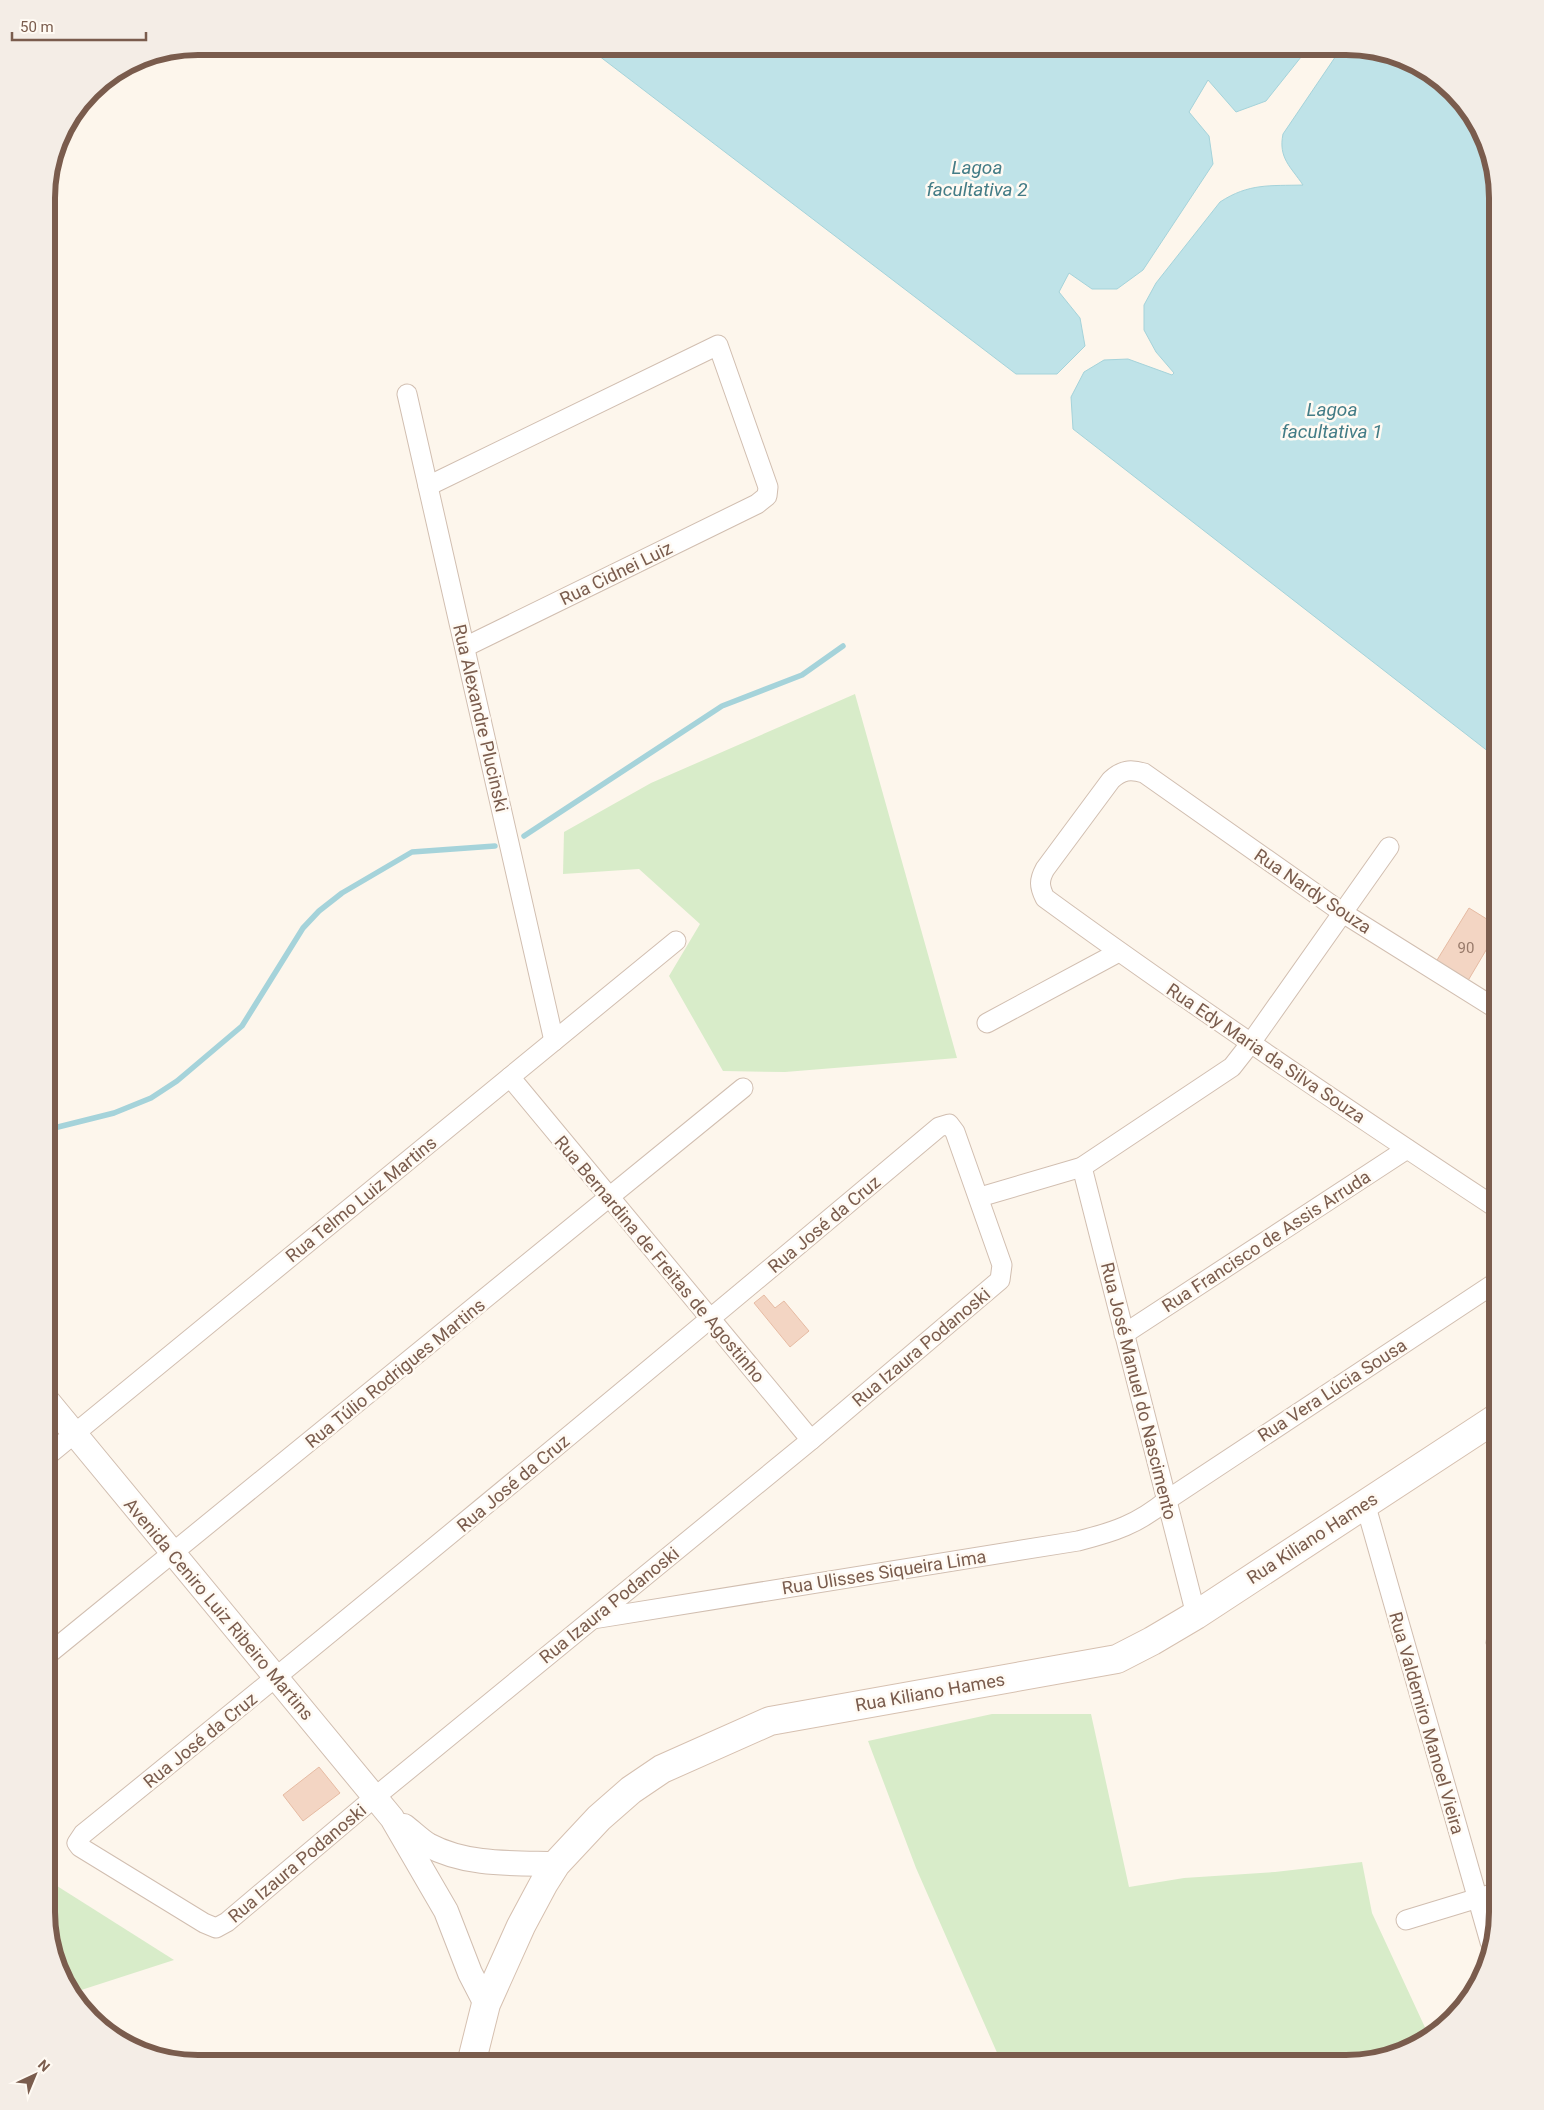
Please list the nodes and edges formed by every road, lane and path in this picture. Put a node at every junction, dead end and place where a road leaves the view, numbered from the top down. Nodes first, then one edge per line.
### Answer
1 (407, 394) dead end
2 (428, 486) junction
3 (465, 646) junction
4 (1389, 847) dead end
5 (1040, 889) joint
6 (1343, 913) junction
7 (676, 941) dead end
8 (1119, 952) junction
9 (1489, 1004) edge
10 (987, 1023) dead end
11 (554, 1041) junction
12 (1250, 1044) junction
13 (510, 1077) junction
14 (743, 1088) dead end
15 (1407, 1149) junction
16 (1082, 1167) junction
17 (980, 1197) junction
18 (610, 1198) junction
19 (1489, 1202) edge
20 (1489, 1287) edge
21 (710, 1319) junction
22 (1124, 1334) junction
23 (55, 1411) edge
24 (1489, 1422) edge
25 (75, 1434) junction
26 (811, 1440) junction
27 (55, 1450) edge
28 (1167, 1500) junction
29 (1365, 1503) junction
30 (174, 1554) junction
31 (1196, 1614) junction
32 (592, 1619) junction
33 (55, 1649) edge
34 (276, 1678) junction
35 (375, 1797) junction
36 (392, 1818) junction
37 (556, 1864) junction
38 (1489, 1895) edge
39 (1477, 1898) junction
40 (1406, 1920) dead end
41 (216, 1928) joint
42 (1487, 1933) edge
43 (486, 2004) junction
44 (473, 2055) edge

1 - 2 street, Rua Alexandre Plucinski
2 - 3 street, Rua Alexandre Plucinski
2 - 3 street, Rua Cidnei Luiz
3 - 11 street, Rua Alexandre Plucinski
4 - 6 street
5 - 6 street, Rua Nardy Souza
5 - 8 street, Rua Edy Maria da Silva Souza
6 - 9 street, Rua Nardy Souza
6 - 12 street
7 - 11 street, Rua Telmo Luiz Martins
8 - 10 street
8 - 12 street, Rua Edy Maria da Silva Souza
11 - 13 street, Rua Telmo Luiz Martins
12 - 15 street, Rua Edy Maria da Silva Souza
12 - 16 street
13 - 18 street, Rua Bernardina de Freitas de Agostinho
13 - 25 street, Rua Telmo Luiz Martins
14 - 18 street, Rua Túlio Rodrigues Martins
15 - 19 street, Rua Edy Maria da Silva Souza
15 - 22 street, Rua Francisco de Assis Arruda
16 - 17 street
16 - 22 street, Rua José Manuel do Nascimento
17 - 21 street, Rua José da Cruz
17 - 26 street, Rua Izaura Podanoski
18 - 21 street, Rua Bernardina de Freitas de Agostinho
18 - 30 street, Rua Túlio Rodrigues Martins
20 - 28 street, Rua Vera Lúcia Sousa
21 - 26 street, Rua Bernardina de Freitas de Agostinho
21 - 34 street, Rua José da Cruz
22 - 28 street, Rua José Manuel do Nascimento
23 - 25 street, Avenida Ceniro Luiz Ribeiro Martins
24 - 29 main road, Rua Kiliano Hames
25 - 27 street, Rua Telmo Luiz Martins
25 - 30 street, Avenida Ceniro Luiz Ribeiro Martins
26 - 32 street, Rua Izaura Podanoski
28 - 31 street, Rua José Manuel do Nascimento
28 - 32 street, Rua Ulisses Siqueira Lima
29 - 31 main road, Rua Kiliano Hames
29 - 39 street, Rua Valdemiro Manoel Vieira
30 - 33 street, Rua Túlio Rodrigues Martins
30 - 34 street, Avenida Ceniro Luiz Ribeiro Martins
31 - 37 main road, Rua Kiliano Hames
32 - 35 street, Rua Izaura Podanoski
34 - 35 street, Avenida Ceniro Luiz Ribeiro Martins
34 - 41 street, Rua José da Cruz
35 - 36 street, Avenida Ceniro Luiz Ribeiro Martins
35 - 41 street, Rua Izaura Podanoski
36 - 37 street, Avenida Ceniro Luiz Ribeiro Martins
36 - 43 street, Avenida Ceniro Luiz Ribeiro Martins
37 - 43 main road, Rua Kiliano Hames
38 - 39 street
39 - 40 street
39 - 42 street, Rua Valdemiro Manoel Vieira
43 - 44 main road, Rua Kiliano Hames

